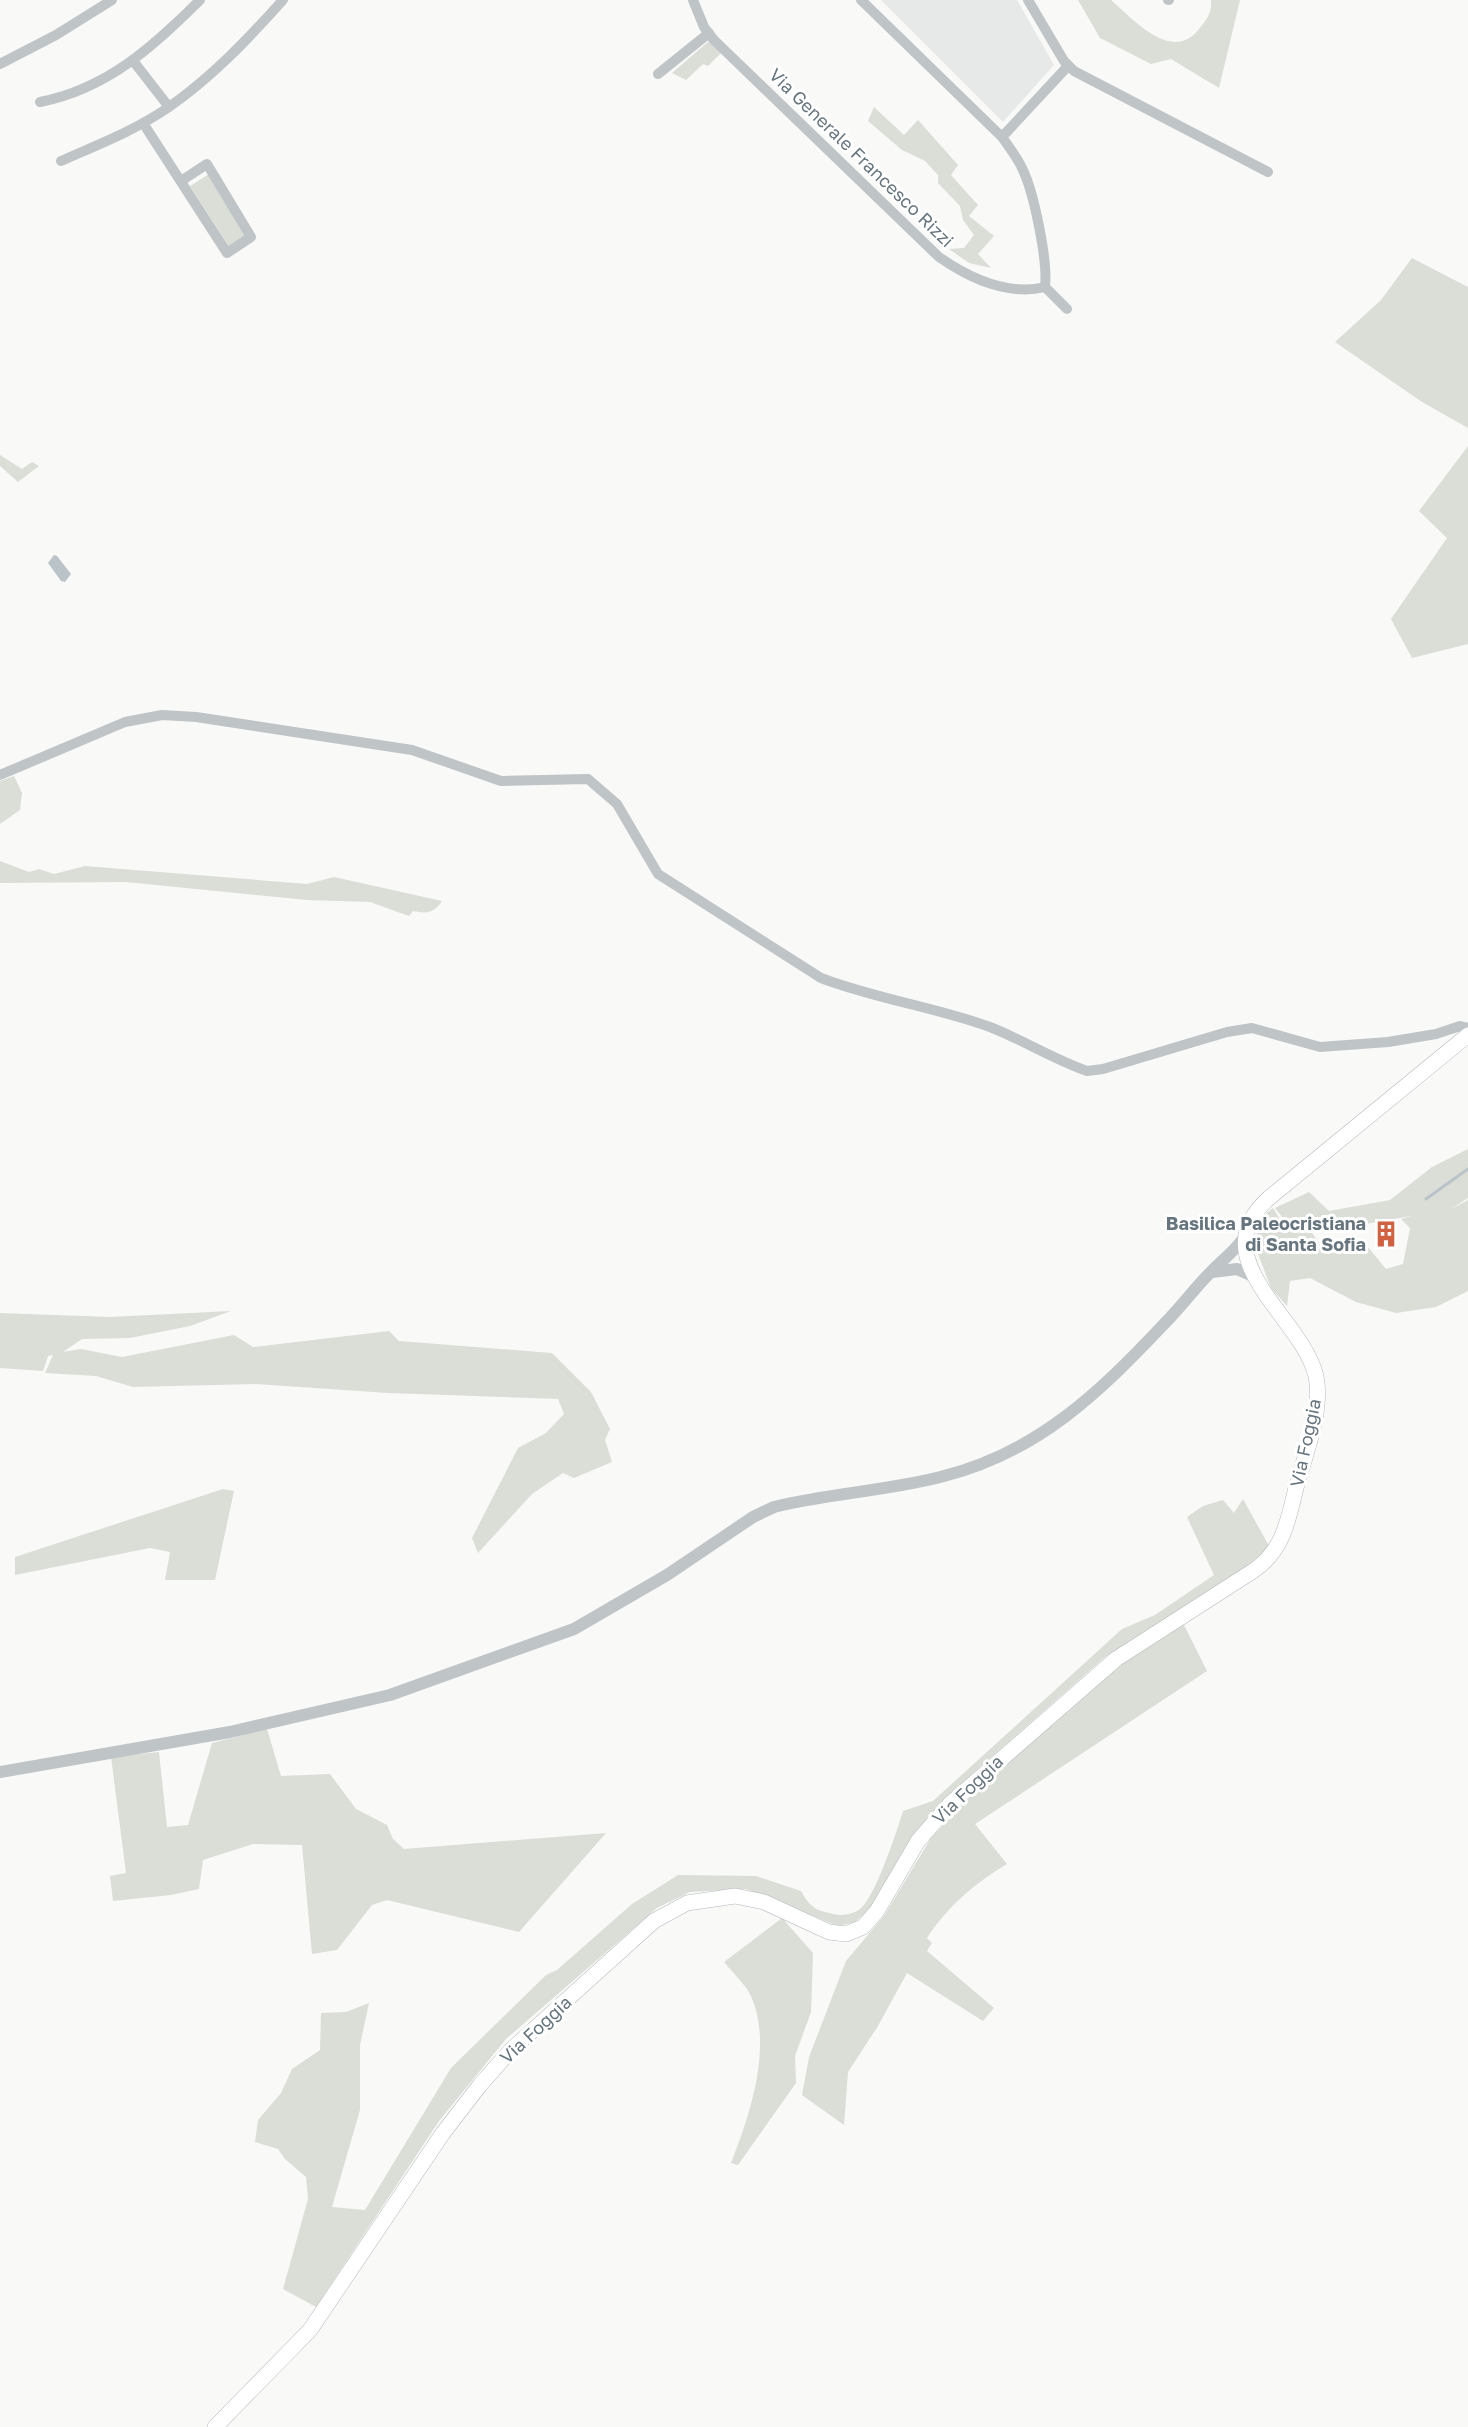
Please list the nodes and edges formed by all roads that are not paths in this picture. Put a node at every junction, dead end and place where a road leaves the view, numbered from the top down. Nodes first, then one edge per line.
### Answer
1 (112, 0) edge
2 (200, 0) edge
3 (283, 0) edge
4 (693, 0) edge
5 (861, 0) edge
6 (1028, 0) edge
7 (709, 33) junction
8 (134, 62) junction
9 (0, 64) edge
10 (1068, 66) junction
11 (658, 74) dead end
12 (40, 102) dead end
13 (169, 107) junction
14 (143, 123) junction
15 (1002, 137) junction
16 (62, 161) dead end
17 (1268, 172) dead end
18 (181, 181) junction
19 (1045, 287) junction
20 (1067, 309) dead end
21 (0, 775) edge
22 (1468, 1028) edge
23 (1468, 1035) edge
24 (1246, 1234) junction
25 (1230, 1255) junction
26 (1247, 1259) junction
27 (1234, 1269) junction
28 (1212, 1272) junction
29 (1255, 1277) junction
30 (0, 1772) edge
31 (215, 2427) edge

1 - 9 street
2 - 8 street
3 - 13 street
4 - 7 street, Via Generale Francesco Rizzi
5 - 15 street
6 - 10 street
7 - 11 street
7 - 19 street, Via Generale Francesco Rizzi
8 - 12 street
8 - 13 street
10 - 15 street
10 - 17 street
13 - 14 street
14 - 16 street
14 - 18 street
15 - 19 street
18 - 18 street
19 - 20 street
21 - 22 street
23 - 24 main road, Via Foggia
24 - 25 street
24 - 26 main road, Via Foggia
25 - 26 street
25 - 28 street
26 - 27 street
26 - 29 main road, Via Foggia
27 - 28 street
27 - 29 street
28 - 30 street
29 - 31 main road, Via Foggia

